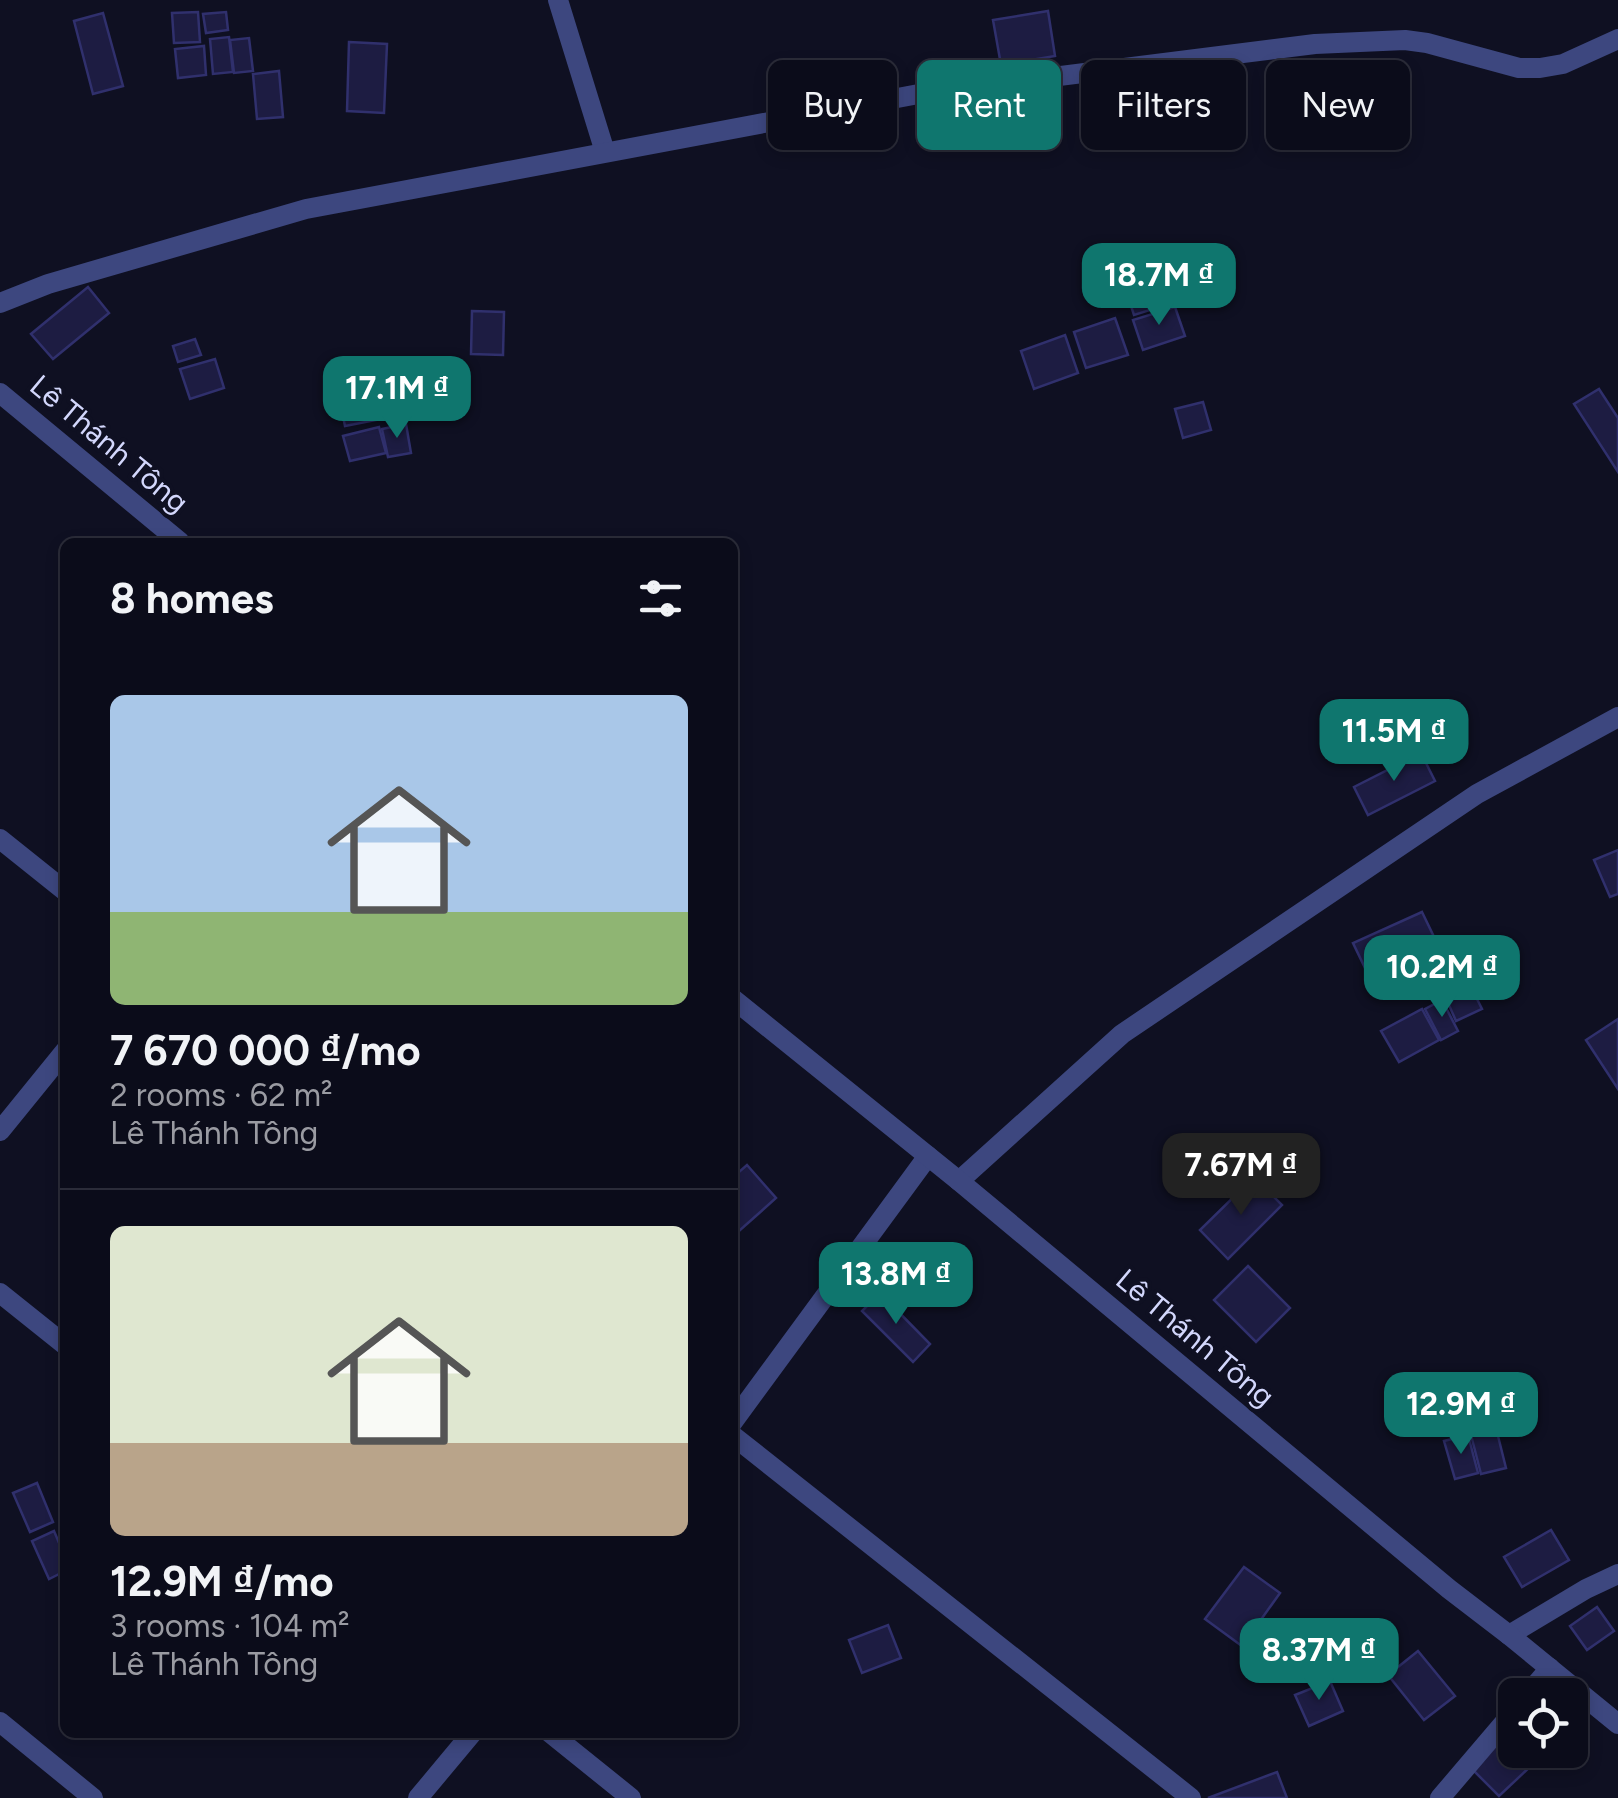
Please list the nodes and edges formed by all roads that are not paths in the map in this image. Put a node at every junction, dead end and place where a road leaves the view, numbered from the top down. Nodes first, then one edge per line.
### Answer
1 (558, 0) edge
2 (1618, 39) edge
3 (605, 152) junction
4 (0, 302) edge
5 (0, 392) edge
6 (175, 538) edge
7 (1618, 717) edge
8 (0, 839) edge
9 (60, 887) edge
10 (738, 1003) edge
11 (60, 1057) edge
12 (0, 1132) edge
13 (928, 1156) junction
14 (959, 1181) junction
15 (0, 1294) edge
16 (60, 1342) edge
17 (738, 1415) edge
18 (738, 1440) edge
19 (1618, 1574) edge
20 (1510, 1635) junction
21 (1550, 1668) junction
22 (1542, 1678) edge
23 (0, 1722) edge
24 (1618, 1724) edge
25 (1498, 1730) edge
26 (468, 1738) edge
27 (556, 1738) edge
28 (93, 1798) edge
29 (418, 1798) edge
30 (631, 1798) edge
31 (1191, 1798) edge
32 (1440, 1798) edge

1 - 3 street
2 - 3 street
3 - 4 street
5 - 6 street, Lê Thánh Tông
7 - 14 street
8 - 9 street
10 - 13 street, Lê Thánh Tông
11 - 12 street
13 - 14 street, Lê Thánh Tông
13 - 17 street
14 - 20 street, Lê Thánh Tông
15 - 16 street
18 - 31 street
19 - 20 street
20 - 21 street, Lê Thánh Tông
21 - 22 street
21 - 24 street, Lê Thánh Tông
23 - 28 street
25 - 32 street
26 - 29 street
27 - 30 street

